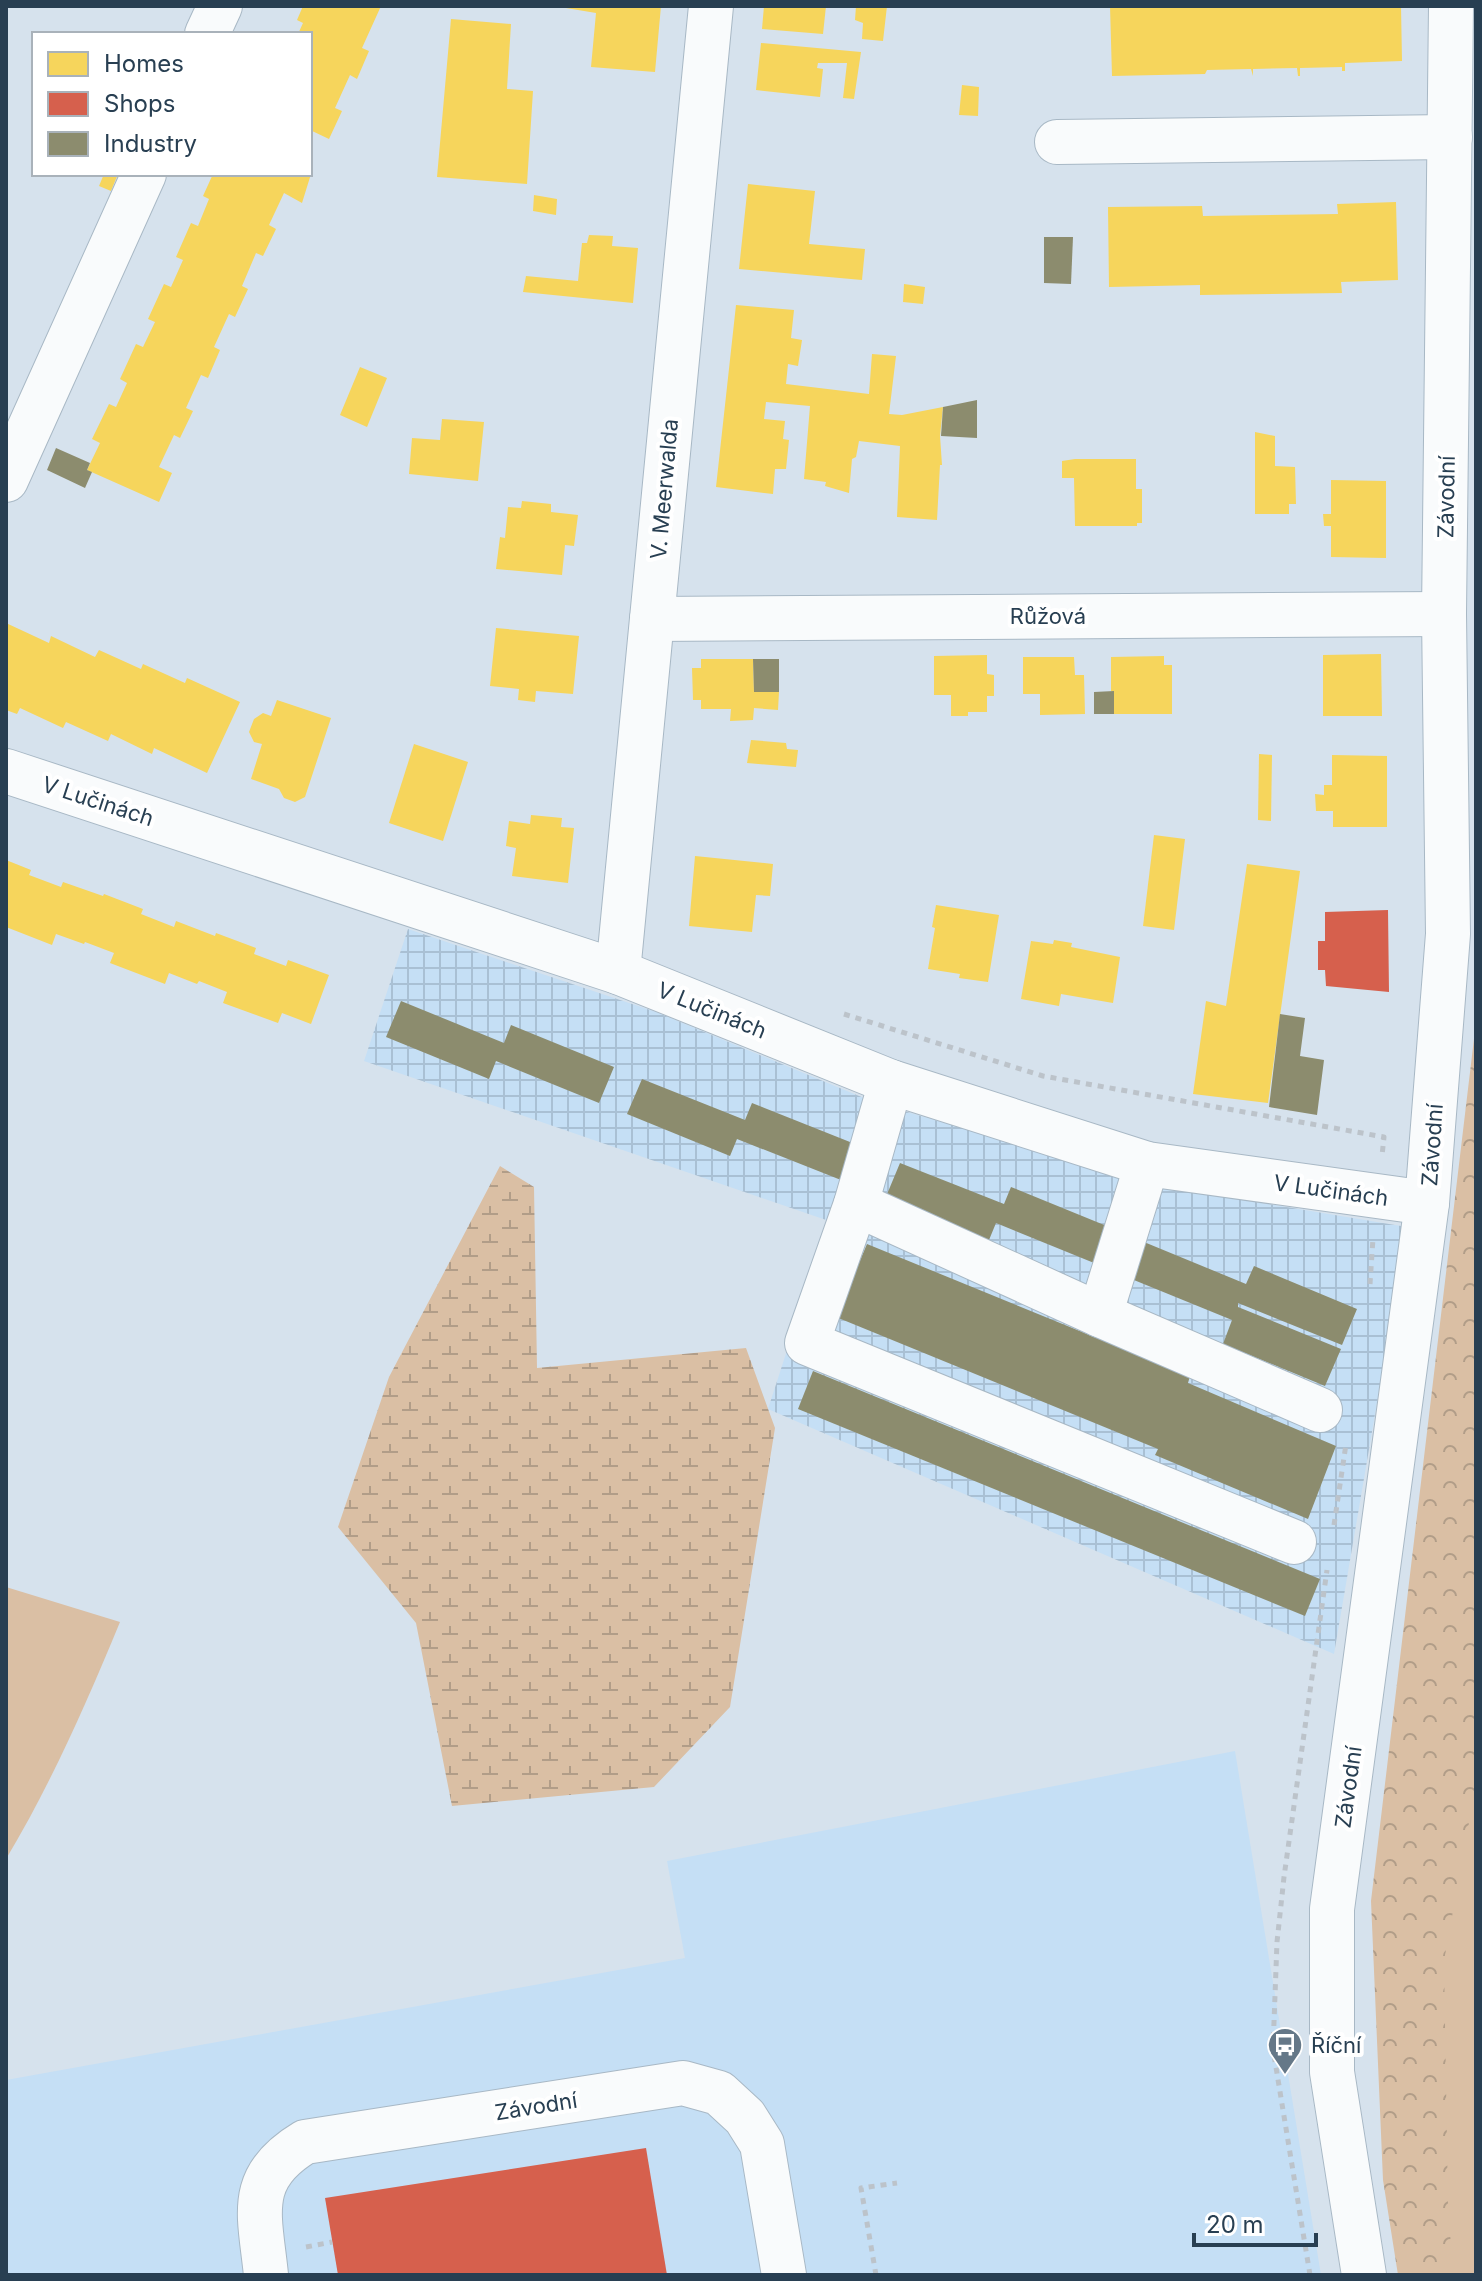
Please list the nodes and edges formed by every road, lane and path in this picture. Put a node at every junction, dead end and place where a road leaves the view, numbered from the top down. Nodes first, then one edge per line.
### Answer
1 (220, 6) edge
2 (711, 6) edge
3 (1451, 6) edge
4 (208, 32) edge
5 (1450, 137) junction
6 (1057, 142) dead end
7 (143, 176) edge
8 (6, 480) edge
9 (1444, 614) junction
10 (652, 619) junction
11 (6, 771) edge
12 (618, 972) junction
13 (831, 1010) dead end
14 (891, 1082) junction
15 (1147, 1164) junction
16 (1377, 1196) junction
17 (1427, 1203) junction
18 (856, 1204) junction
19 (1369, 1290) dead end
20 (1100, 1315) junction
21 (1334, 1422) joint
22 (1319, 1542) junction
23 (897, 2183) dead end
24 (266, 2275) edge
25 (784, 2275) edge
26 (876, 2275) edge
27 (1310, 2275) edge
28 (1364, 2275) edge

1 - 4 street
2 - 10 street, V. Meerwalda
3 - 5 street, Závodní
5 - 6 street
5 - 9 street, Závodní
7 - 8 street
9 - 10 street, Růžová
9 - 17 street, Závodní
10 - 12 street, V. Meerwalda
11 - 12 street, V Lučinách
12 - 14 street, V Lučinách
13 - 16 path
14 - 15 street, V Lučinách
14 - 18 street
15 - 16 street, V Lučinách
15 - 20 street
16 - 17 street, V Lučinách
16 - 19 path
17 - 28 street, Závodní
18 - 20 street
18 - 22 street
20 - 21 street
21 - 22 path
22 - 27 path
23 - 26 path
24 - 25 street, Závodní

